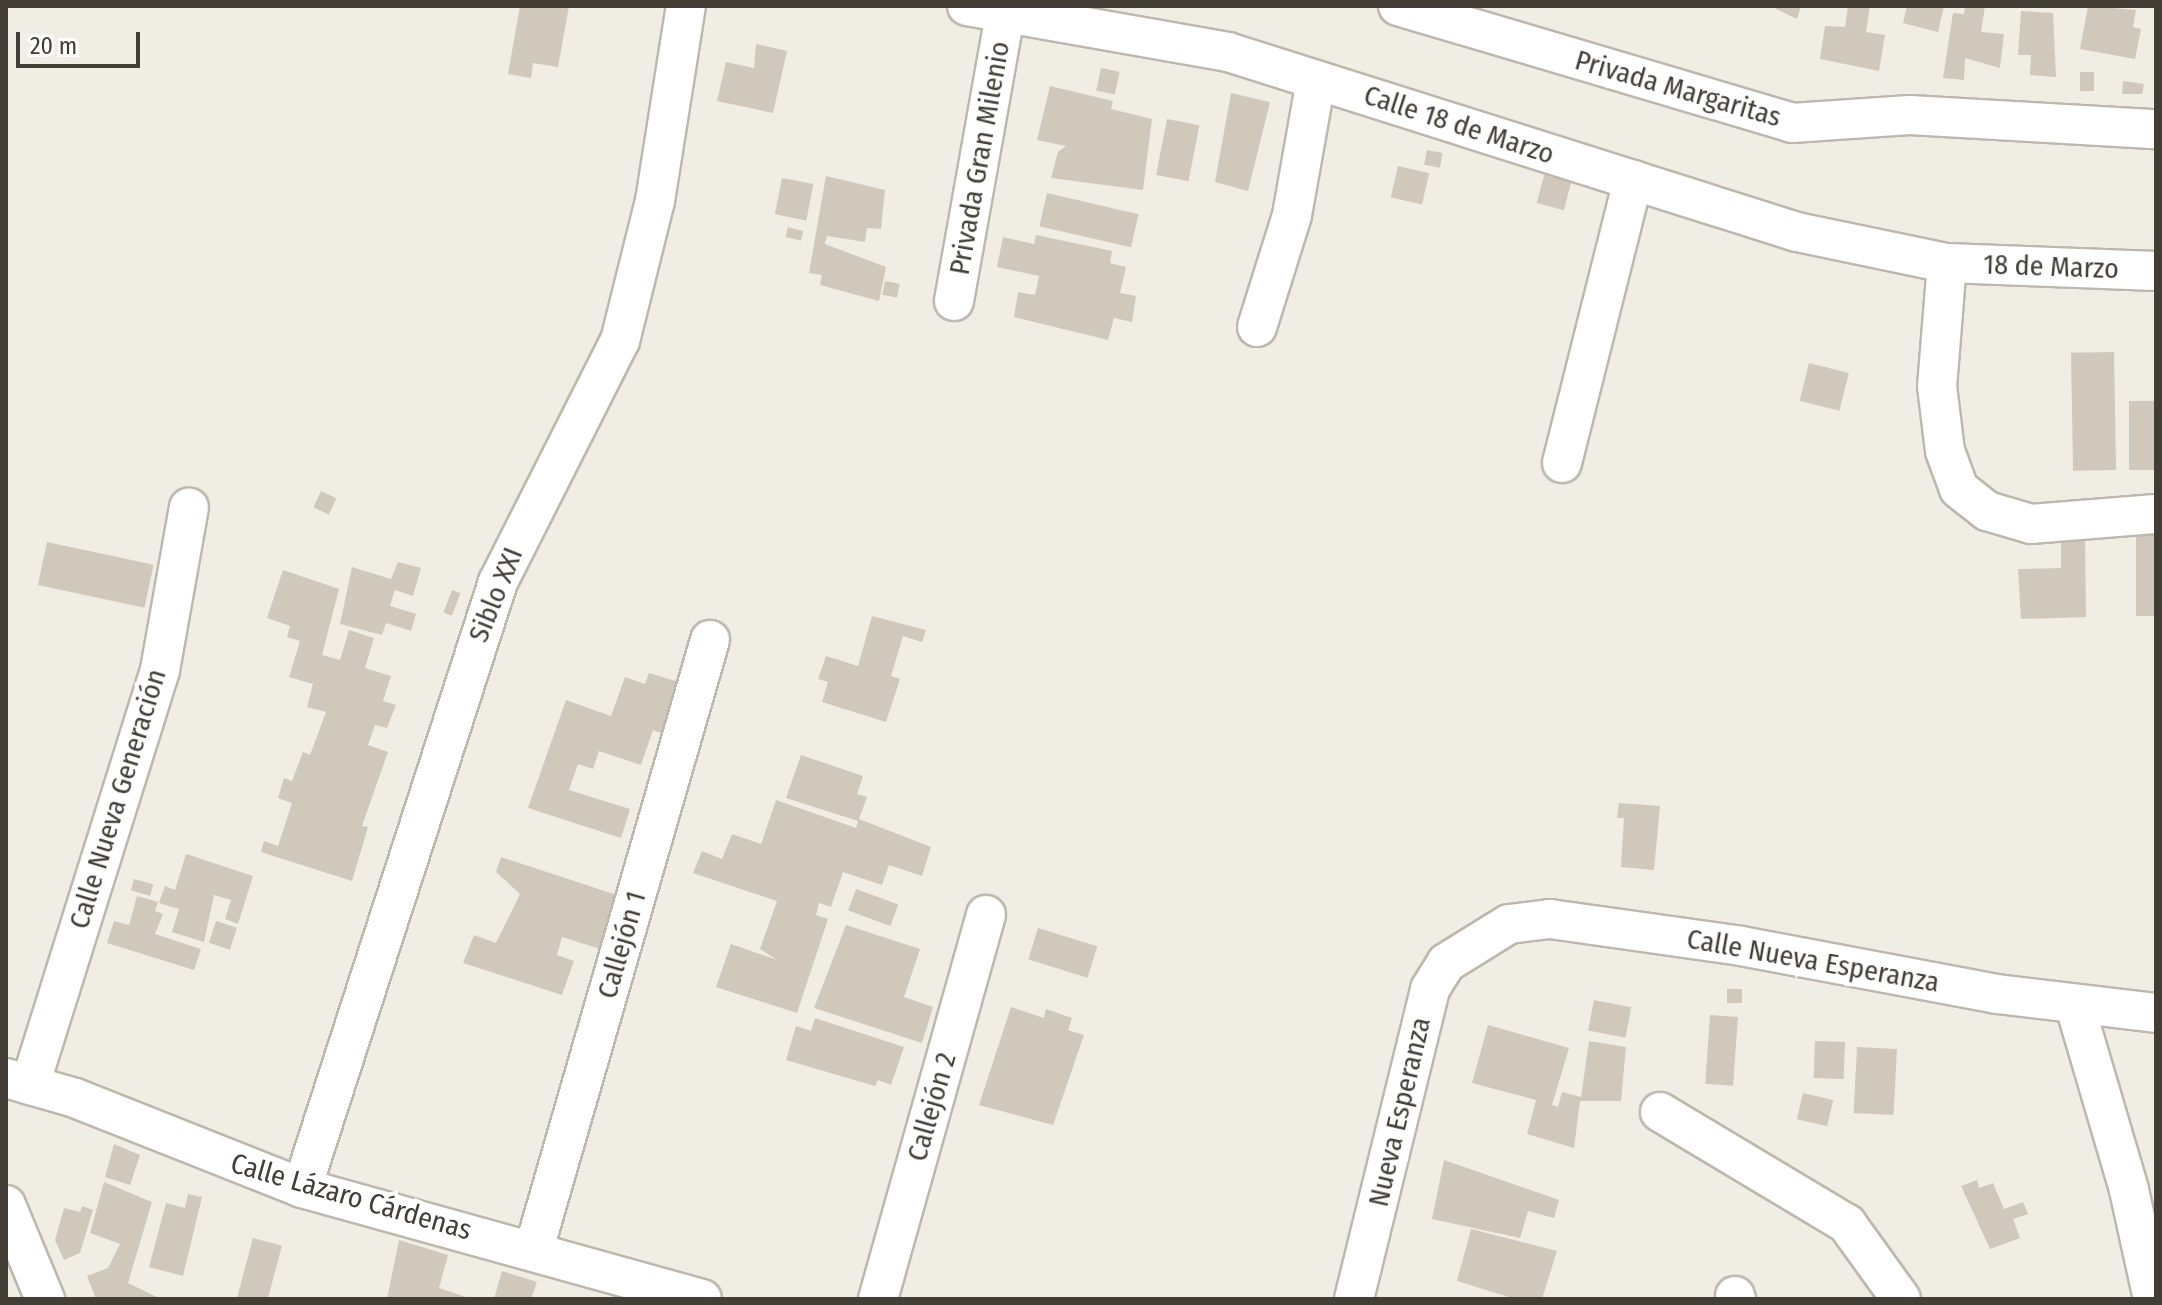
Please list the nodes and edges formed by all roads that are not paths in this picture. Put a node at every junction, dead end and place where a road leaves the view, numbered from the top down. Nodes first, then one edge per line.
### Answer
1 (686, 6) edge
2 (967, 6) edge
3 (1398, 6) edge
4 (1005, 15) junction
5 (1316, 80) junction
6 (2156, 129) edge
7 (1633, 180) junction
8 (1947, 263) junction
9 (2156, 271) edge
10 (954, 301) dead end
11 (1257, 327) dead end
12 (1562, 463) dead end
13 (189, 508) dead end
14 (2156, 514) edge
15 (710, 640) dead end
16 (986, 915) dead end
17 (1473, 941) joint
18 (2075, 1006) junction
19 (2156, 1013) edge
20 (18, 1081) edge
21 (1660, 1112) dead end
22 (302, 1188) junction
23 (6, 1205) edge
24 (534, 1249) junction
25 (45, 1299) edge
26 (702, 1299) edge
27 (878, 1299) edge
28 (1354, 1299) edge
29 (1901, 1299) edge
30 (2153, 1299) edge

1 - 22 street, Siblo XXI
2 - 4 street, Calle 18 de Marzo
3 - 6 street, Privada Margaritas
4 - 5 street, Calle 18 de Marzo
4 - 10 street, Privada Gran Milenio
5 - 7 street, Calle 18 de Marzo
5 - 11 street
7 - 8 street, Calle 18 de Marzo
7 - 12 street
8 - 9 street, 18 de Marzo
8 - 14 street
13 - 20 street, Calle Nueva Generación
15 - 24 street, Callejón 1
16 - 27 street, Callejón 2
17 - 18 street, Calle Nueva Esperanza
17 - 28 street, Nueva Esperanza
18 - 19 street, Calle Nueva Esperanza
18 - 30 street
20 - 22 street, Calle Lázaro Cárdenas
21 - 29 street
22 - 24 street, Calle Lázaro Cárdenas
23 - 25 street
24 - 26 street, Calle Lázaro Cárdenas

